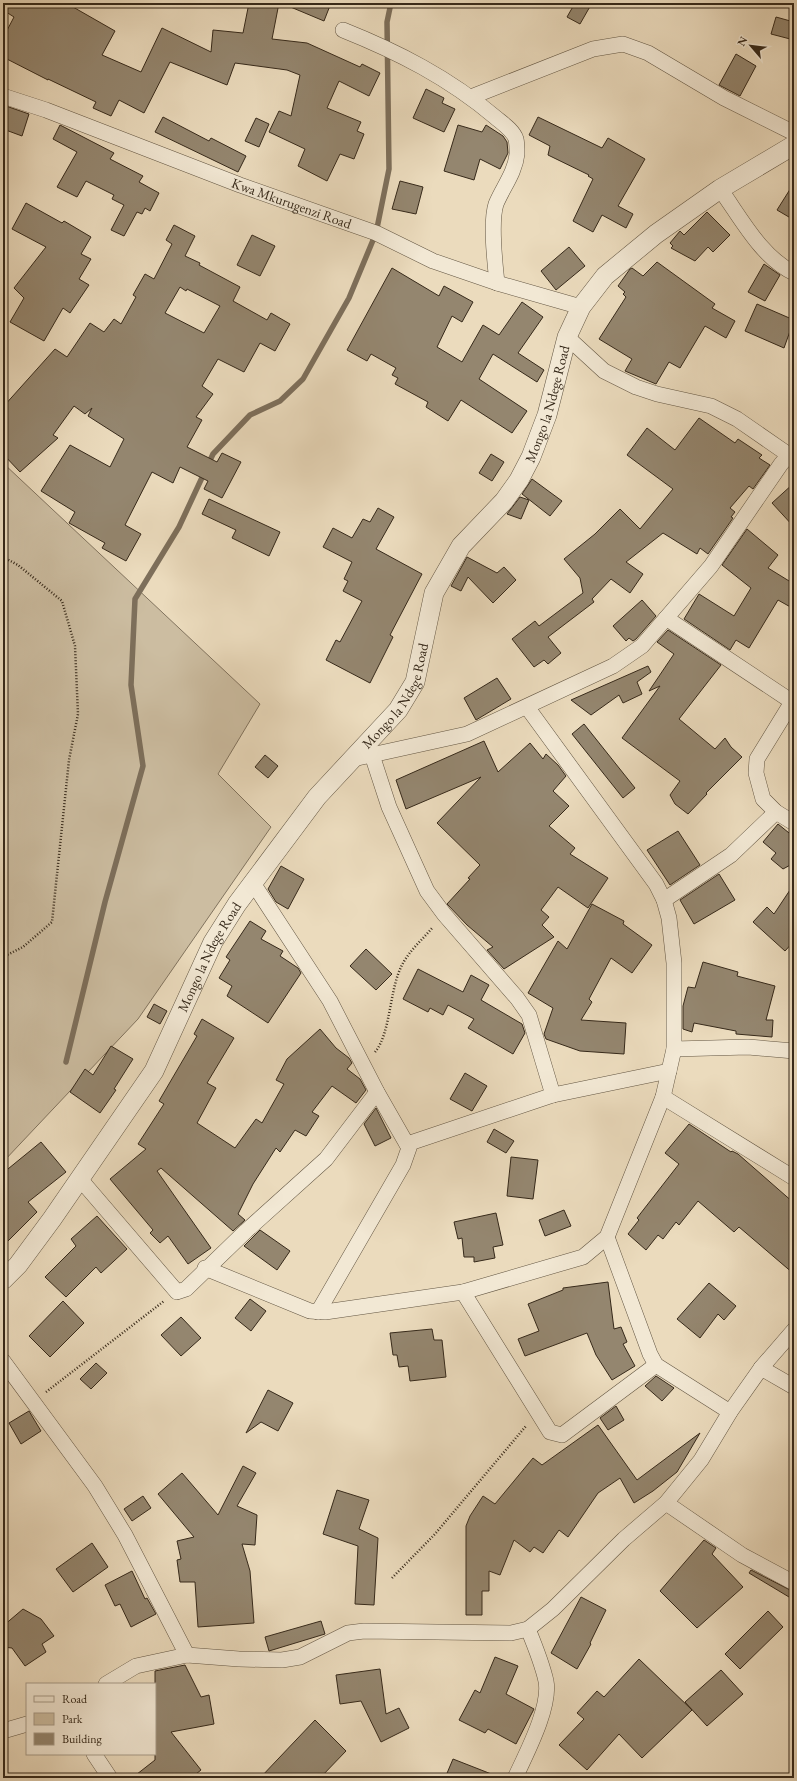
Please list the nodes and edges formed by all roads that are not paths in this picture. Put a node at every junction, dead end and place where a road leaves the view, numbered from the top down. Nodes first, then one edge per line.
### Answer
1 (343, 30) dead end
2 (3, 96) edge
3 (471, 97) junction
4 (794, 133) edge
5 (794, 145) edge
6 (720, 189) junction
7 (794, 273) edge
8 (497, 283) junction
9 (581, 307) junction
10 (567, 337) junction
11 (792, 455) edge
12 (666, 618) junction
13 (793, 702) edge
14 (527, 707) junction
15 (372, 755) junction
16 (353, 760) junction
17 (776, 812) junction
18 (794, 823) edge
19 (253, 883) junction
20 (664, 900) junction
21 (674, 1049) junction
22 (794, 1051) edge
23 (669, 1071) junction
24 (377, 1092) junction
25 (553, 1095) junction
26 (663, 1097) junction
27 (407, 1144) junction
28 (794, 1178) edge
29 (80, 1179) junction
30 (607, 1237) junction
31 (205, 1268) junction
32 (3, 1280) edge
33 (463, 1292) junction
34 (318, 1312) junction
35 (794, 1330) edge
36 (3, 1361) edge
37 (656, 1365) junction
38 (761, 1368) junction
39 (794, 1387) edge
40 (730, 1412) junction
41 (666, 1503) junction
42 (794, 1583) edge
43 (528, 1629) junction
44 (187, 1655) junction
45 (108, 1683) edge
46 (26, 1724) edge
47 (3, 1731) edge
48 (95, 1755) edge
49 (110, 1778) edge
50 (515, 1778) edge

1 - 3 street
2 - 8 street, Kwa Mkurugenzi Road
3 - 4 street
3 - 8 street
5 - 6 street, Mongo la Ndege Road
6 - 7 street
6 - 9 street, Mongo la Ndege Road
8 - 9 street, Kwa Mkurugenzi Road
9 - 10 street, Mongo la Ndege Road
10 - 11 street
10 - 16 street, Mongo la Ndege Road
11 - 12 street
12 - 13 street
12 - 14 street
13 - 17 street
14 - 15 street
14 - 20 street
15 - 16 street
15 - 25 street
16 - 19 street, Mongo la Ndege Road
17 - 18 street
17 - 20 street
19 - 24 street
19 - 29 street, Mongo la Ndege Road
20 - 21 street
21 - 22 street
21 - 23 street
23 - 25 street
23 - 26 street
24 - 27 street
24 - 31 street
25 - 27 street
26 - 28 street
26 - 30 street
27 - 34 street
29 - 31 street
29 - 32 street, Mongo la Ndege Road
30 - 33 street
30 - 37 street
31 - 34 street
33 - 34 street
33 - 37 street
35 - 38 street
36 - 44 street
37 - 40 street
38 - 39 street
38 - 40 street
40 - 41 street
41 - 42 street
41 - 43 street
43 - 44 street
43 - 50 street
44 - 45 street
46 - 47 street
48 - 49 street

